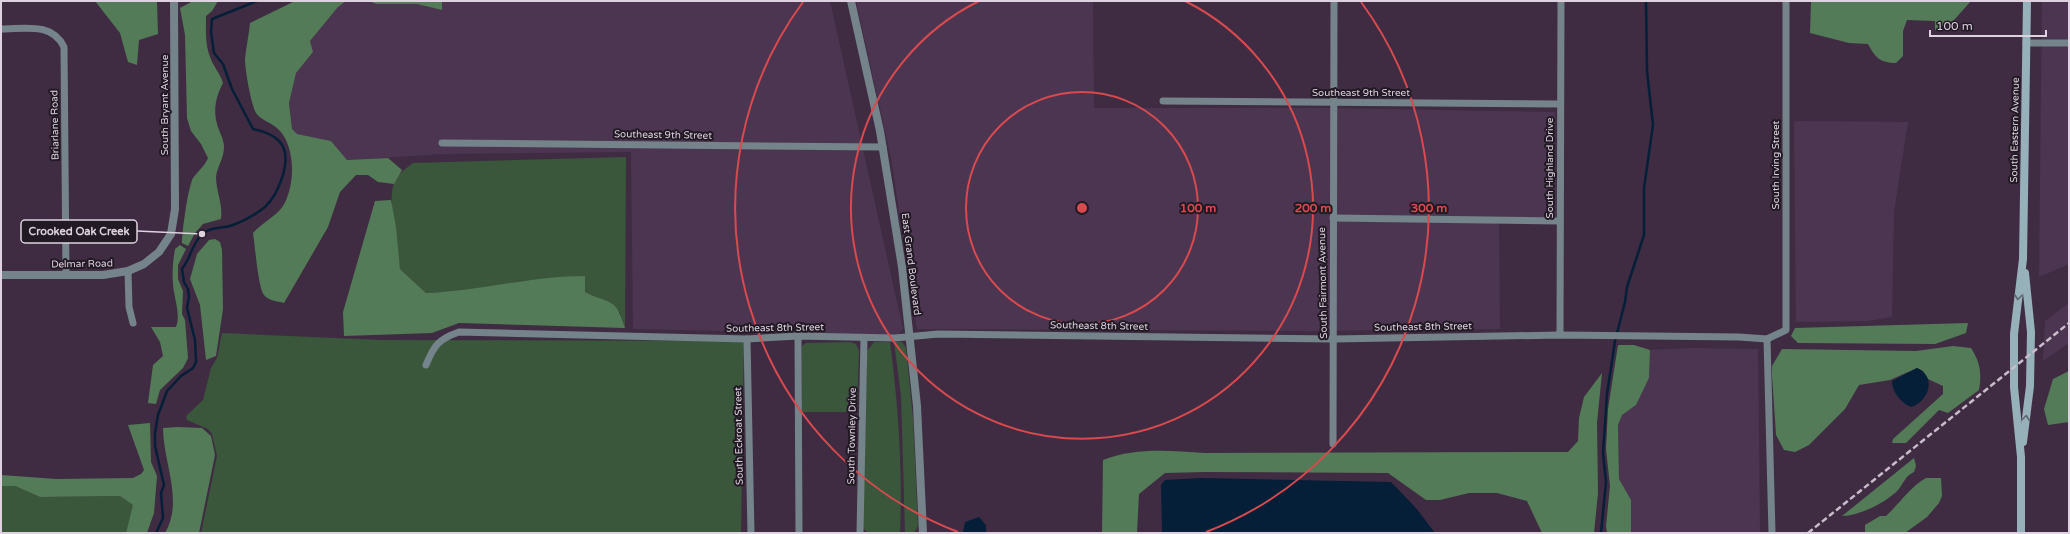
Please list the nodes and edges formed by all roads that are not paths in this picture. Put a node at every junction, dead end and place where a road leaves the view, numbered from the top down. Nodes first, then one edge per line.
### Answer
1 (174, 1) edge
2 (851, 1) edge
3 (1334, 1) edge
4 (1561, 1) edge
5 (1786, 1) edge
6 (2027, 1) edge
7 (1, 30) edge
8 (2026, 43) junction
9 (2069, 43) edge
10 (1163, 101) dead end
11 (1332, 103) junction
12 (1559, 104) junction
13 (442, 143) dead end
14 (883, 147) junction
15 (175, 209) joint
16 (1332, 218) junction
17 (1560, 221) junction
18 (2023, 259) junction
19 (128, 271) junction
20 (1, 274) edge
21 (66, 274) junction
22 (133, 323) dead end
23 (1786, 330) joint
24 (1560, 335) junction
25 (798, 336) junction
26 (911, 337) junction
27 (747, 339) junction
28 (864, 339) junction
29 (1334, 339) junction
30 (1767, 339) junction
31 (426, 365) dead end
32 (1333, 444) dead end
33 (2022, 457) junction
34 (751, 533) edge
35 (799, 533) edge
36 (860, 533) edge
37 (923, 533) edge
38 (1772, 533) edge
39 (2021, 533) edge

1 - 15 street, South Bryant Avenue
2 - 14 street, East Grand Boulevard
3 - 11 street, South Fairmont Avenue
4 - 12 street, South Highland Drive
5 - 23 street, South Irving Street
6 - 8 main road, South Eastern Avenue
7 - 21 street, Briarlane Road
8 - 9 street
8 - 18 main road, South Eastern Avenue
10 - 11 street, Southeast 9th Street
11 - 12 street, Southeast 9th Street
11 - 16 street, South Fairmont Avenue
12 - 17 street, South Highland Drive
13 - 14 street, Southeast 9th Street
14 - 26 street, East Grand Boulevard
15 - 19 street, Delmar Road
16 - 17 street
16 - 29 street, South Fairmont Avenue
17 - 24 street, South Highland Drive
33 -> 18 main road, South Eastern Avenue
18 -> 33 main road, South Eastern Avenue
19 - 21 street, Delmar Road
19 - 22 street
20 - 21 street, Delmar Road
23 - 30 street, Southeast 8th Street
24 - 29 street, Southeast 8th Street
24 - 30 street, Southeast 8th Street
25 - 27 street, Southeast 8th Street
25 - 28 street, Southeast 8th Street
25 - 35 street
26 - 28 street, Southeast 8th Street
26 - 29 street, Southeast 8th Street
26 - 37 street, East Grand Boulevard
27 - 31 street, Southeast 8th Street
27 - 34 street, South Eckroat Street
28 - 36 street, South Townley Drive
29 - 32 street, South Fairmont Avenue
30 - 38 street
33 - 39 main road

